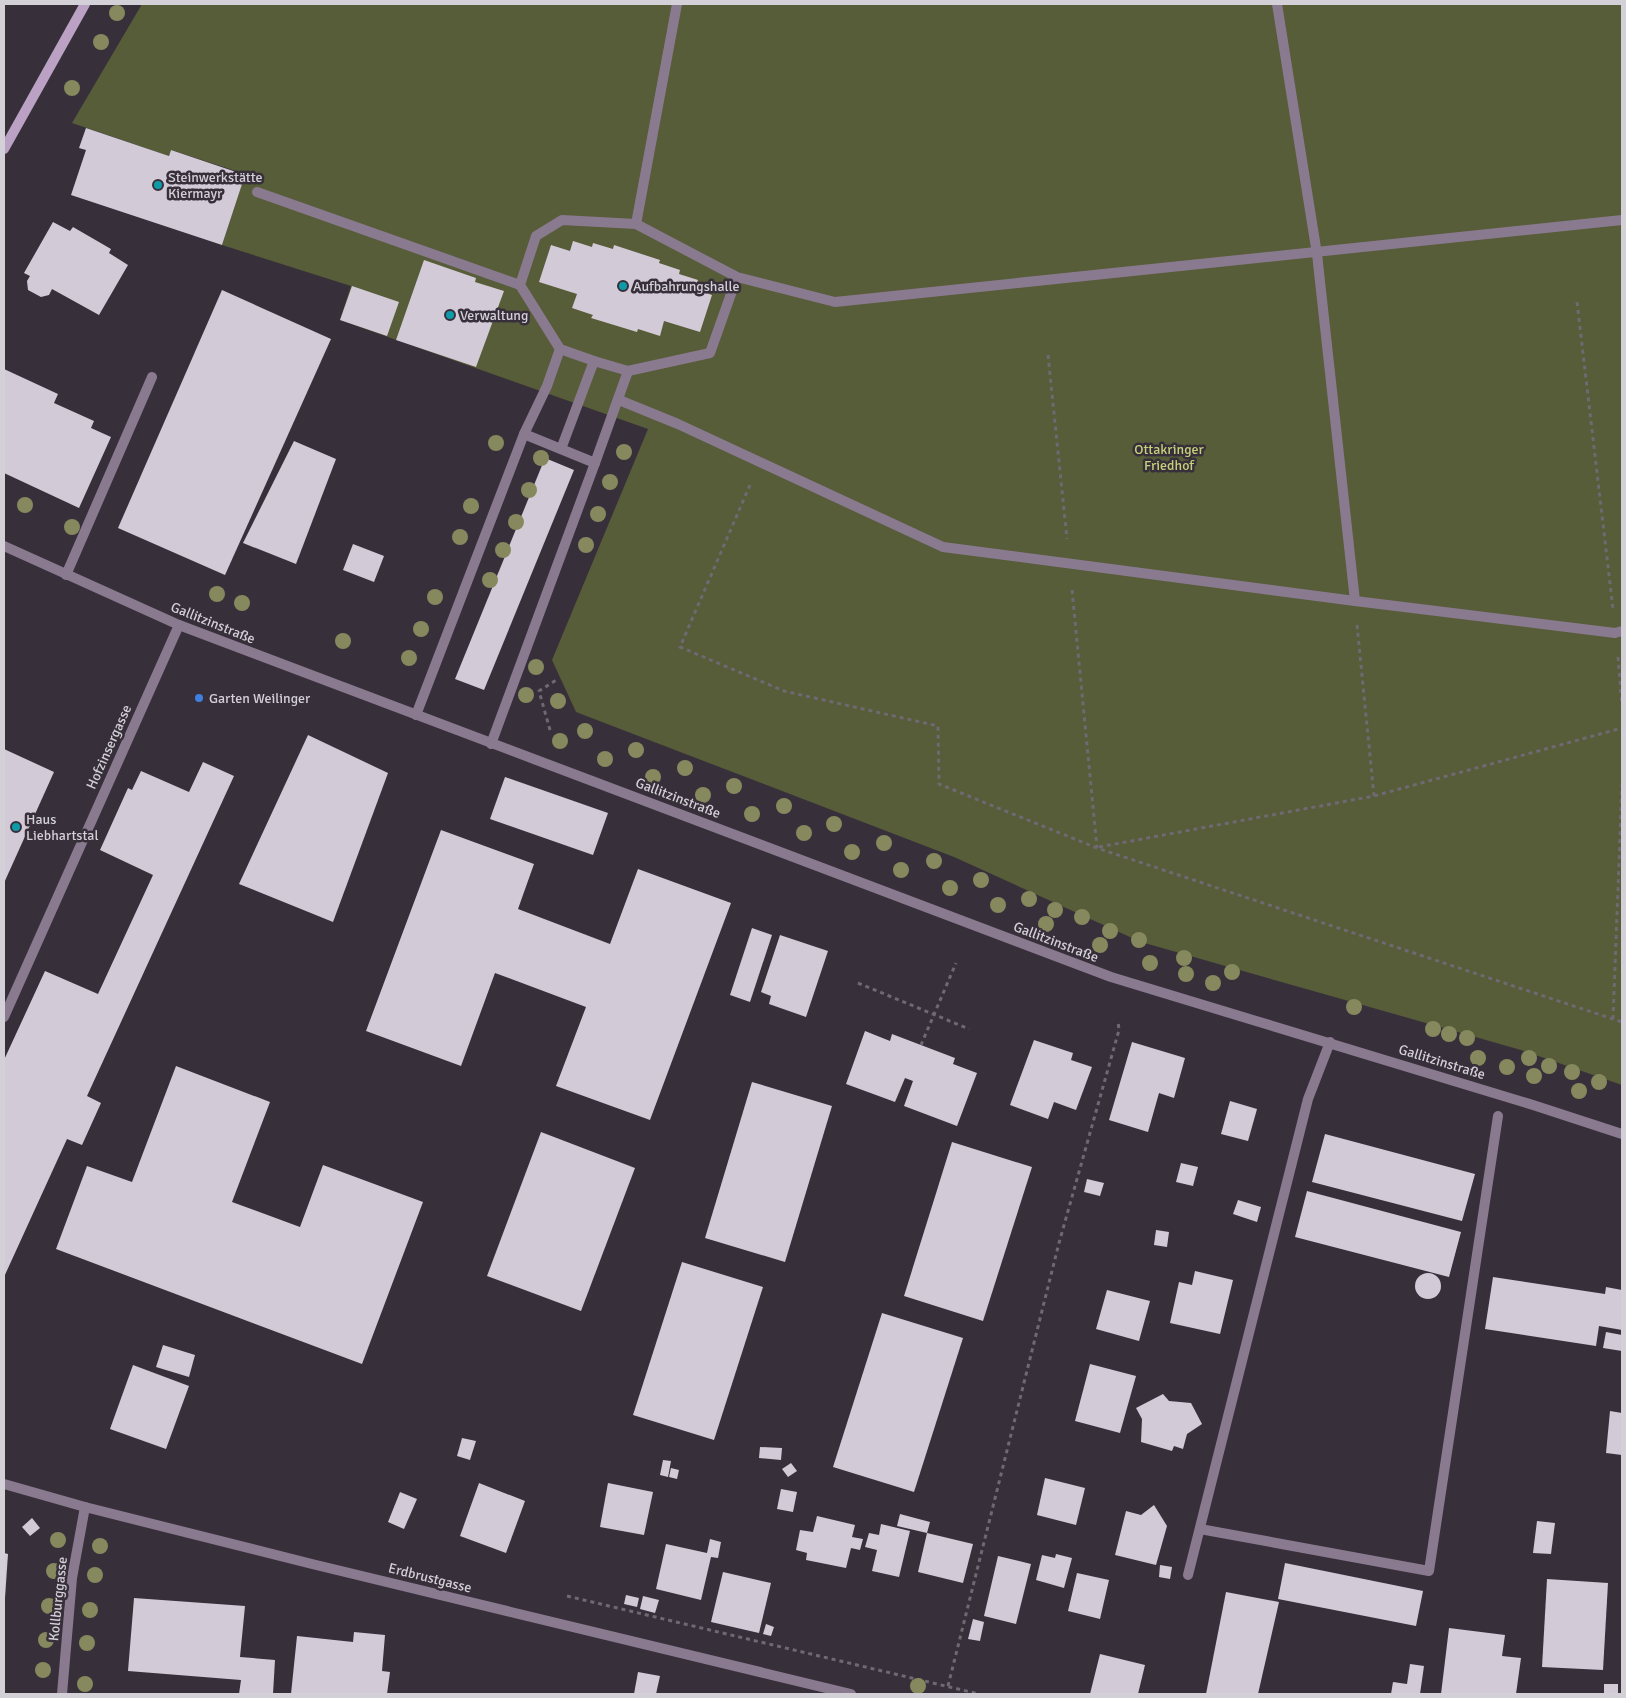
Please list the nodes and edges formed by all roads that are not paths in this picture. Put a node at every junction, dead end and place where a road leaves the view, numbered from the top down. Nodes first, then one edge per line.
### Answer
1 (85, 4) edge
2 (677, 4) edge
3 (1278, 4) edge
4 (4, 149) edge
5 (257, 192) dead end
6 (1622, 220) edge
7 (636, 224) junction
8 (1317, 254) junction
9 (737, 277) junction
10 (520, 285) junction
11 (560, 349) junction
12 (594, 362) junction
13 (628, 371) junction
14 (152, 377) dead end
15 (619, 400) junction
16 (524, 434) junction
17 (561, 449) junction
18 (595, 463) junction
19 (4, 546) edge
20 (66, 575) junction
21 (1355, 602) junction
22 (179, 625) junction
23 (1619, 632) edge
24 (416, 715) junction
25 (491, 744) junction
26 (4, 1017) edge
27 (1330, 1042) junction
28 (1498, 1116) dead end
29 (1622, 1134) edge
30 (4, 1484) edge
31 (85, 1507) junction
32 (1200, 1529) junction
33 (1188, 1575) dead end
34 (62, 1694) edge
35 (851, 1694) edge

1 - 4 street
2 - 7 street
3 - 8 street
5 - 10 street
6 - 8 street
7 - 9 street
7 - 10 street
8 - 9 street
8 - 21 street
9 - 13 street
10 - 11 street
11 - 12 street
11 - 16 street
12 - 13 street
12 - 17 street
13 - 15 street
14 - 20 street
15 - 18 street
15 - 21 street
16 - 17 street
16 - 24 street
17 - 18 street
18 - 25 street
19 - 20 street, Gallitzinstraße
20 - 22 street, Gallitzinstraße
21 - 23 street
22 - 24 street, Gallitzinstraße
22 - 26 street, Hofzinsergasse
24 - 25 street, Gallitzinstraße
25 - 27 street, Gallitzinstraße
27 - 29 street, Gallitzinstraße
27 - 32 street
28 - 32 street
30 - 31 street, Erdbrustgasse
31 - 34 street, Kollburggasse
31 - 35 street, Erdbrustgasse
32 - 33 street

